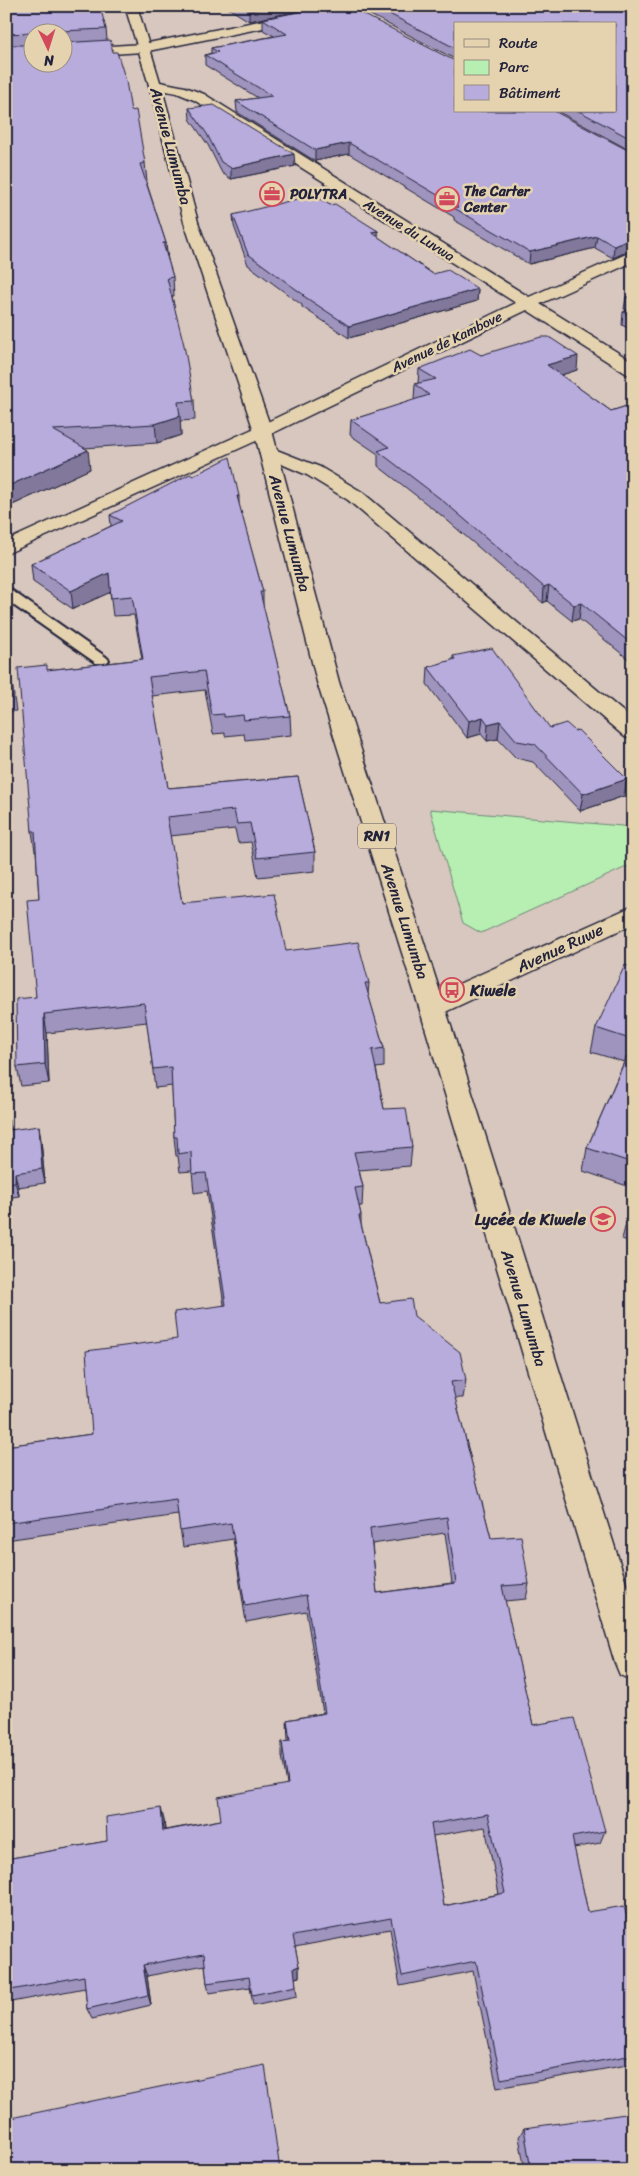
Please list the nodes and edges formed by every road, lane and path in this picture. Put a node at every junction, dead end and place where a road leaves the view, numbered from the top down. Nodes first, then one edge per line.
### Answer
1 (131, 6) edge
2 (346, 7) edge
3 (361, 17) edge
4 (143, 48) junction
5 (72, 52) edge
6 (155, 85) junction
7 (633, 256) edge
8 (527, 304) junction
9 (633, 370) edge
10 (266, 442) junction
11 (6, 548) edge
12 (6, 593) edge
13 (101, 660) dead end
14 (633, 732) edge
15 (633, 914) edge
16 (432, 1007) junction
17 (633, 1663) edge

1 - 4 main road, Avenue Lumumba / RN1
2 - 3 main road
2 - 4 main road
4 - 5 main road
4 - 6 main road, Avenue Lumumba / RN1
6 - 8 main road, Avenue du Luvwa
6 - 10 main road, Avenue Lumumba / RN1
7 - 8 main road, Avenue de Kambove
8 - 9 main road, Avenue du Luvwa
8 - 10 main road, Avenue de Kambove
10 - 11 main road, Avenue de Kambove
10 - 14 main road
10 - 16 main road, Avenue Lumumba / RN1
12 - 13 lane
15 - 16 main road, Avenue Ruwe
16 - 17 main road, Avenue Lumumba / RN1

